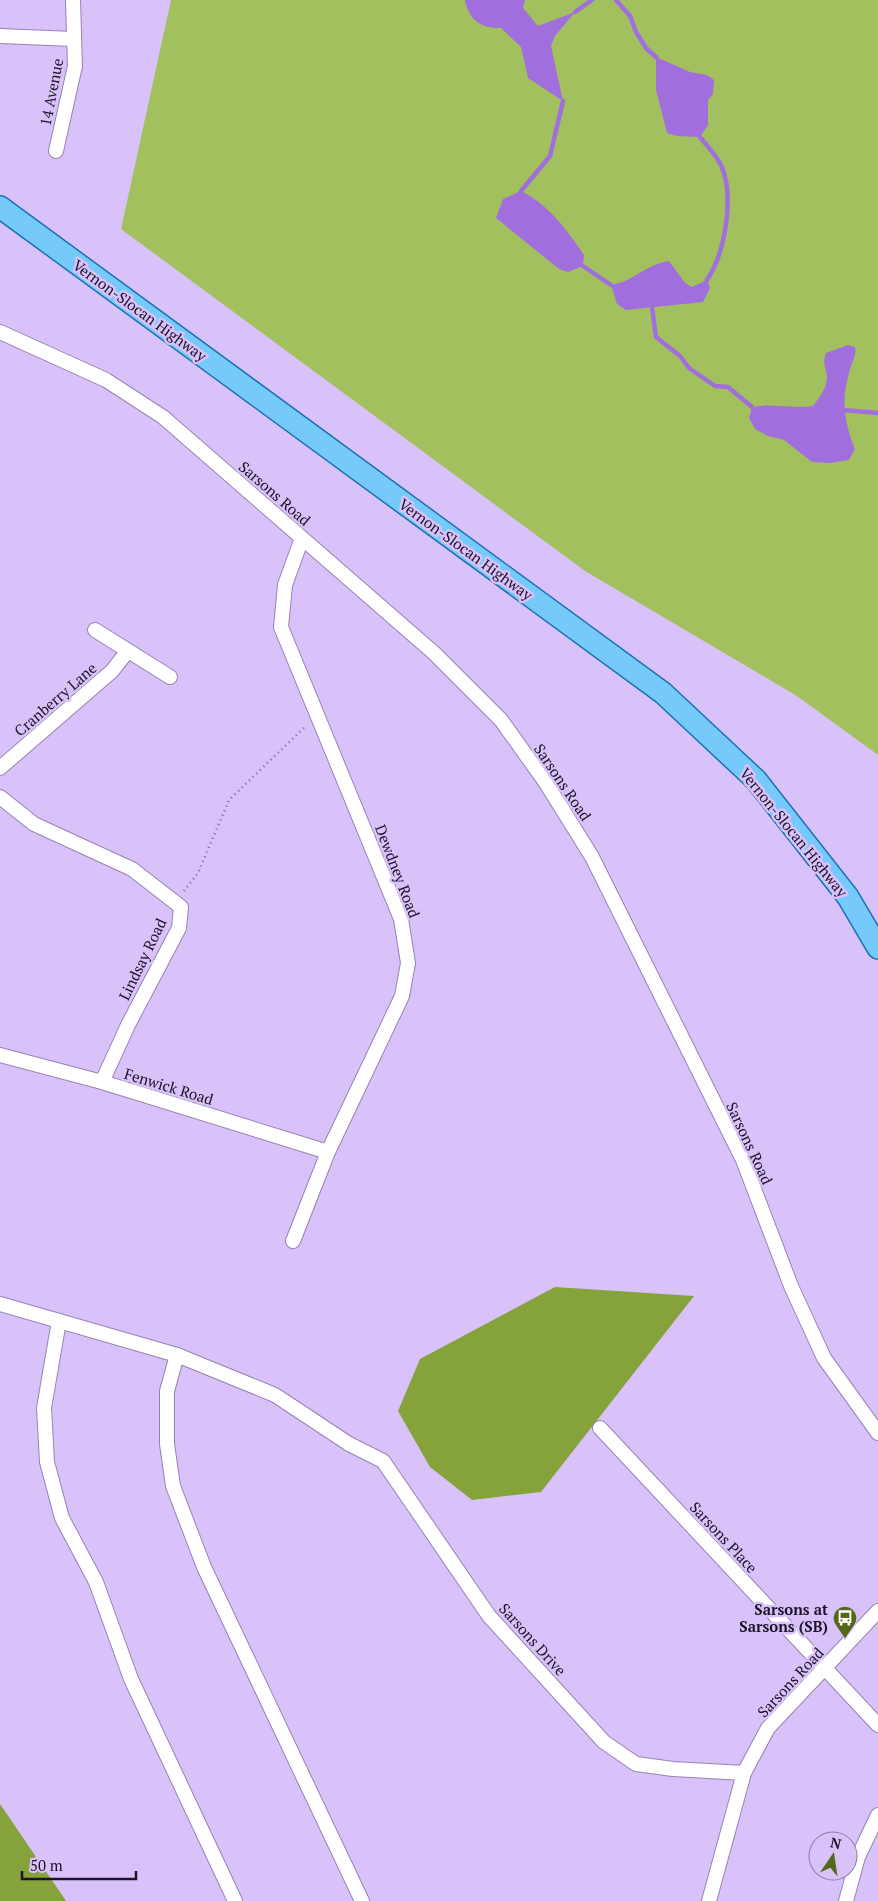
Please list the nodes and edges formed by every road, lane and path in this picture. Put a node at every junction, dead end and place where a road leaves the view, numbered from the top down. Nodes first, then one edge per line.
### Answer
1 (73, 0) edge
2 (0, 36) edge
3 (74, 40) junction
4 (56, 151) dead end
5 (0, 207) edge
6 (0, 332) edge
7 (302, 538) junction
8 (95, 630) dead end
9 (127, 652) junction
10 (170, 677) dead end
11 (317, 715) junction
12 (0, 768) edge
13 (0, 797) edge
14 (181, 907) junction
15 (878, 948) edge
16 (0, 1055) edge
17 (102, 1082) junction
18 (328, 1152) junction
19 (293, 1241) dead end
20 (0, 1304) edge
21 (60, 1322) junction
22 (177, 1355) junction
23 (600, 1428) dead end
24 (878, 1433) edge
25 (878, 1611) edge
26 (824, 1668) junction
27 (878, 1725) edge
28 (744, 1773) junction
29 (878, 1815) edge
30 (235, 1901) edge
31 (362, 1901) edge
32 (709, 1901) edge
33 (846, 1901) edge

1 - 3 street, 14 Avenue
2 - 3 street, 14 Avenue
3 - 4 street, 14 Avenue
5 - 15 main road, Vernon-Slocan Highway
6 - 7 street, Sarsons Road
7 - 11 street, Dewdney Road
7 - 24 street, Sarsons Road
8 - 9 street
9 - 10 street
9 - 12 street, Cranberry Lane
11 - 14 path
11 - 18 street, Dewdney Road
13 - 14 street, Lindsay Road
14 - 17 street, Lindsay Road
16 - 17 street, Fenwick Road
17 - 18 street, Fenwick Road
18 - 19 street, Dewdney Road
20 - 21 street, Sarsons Drive
21 - 22 street, Sarsons Drive
21 - 30 street
22 - 28 street, Sarsons Drive
22 - 31 street
23 - 26 street, Sarsons Place
25 - 26 street, Sarsons Road
26 - 27 street, Sarsons Place
26 - 28 street, Sarsons Road
28 - 32 street, Sarsons Road
29 - 33 street

